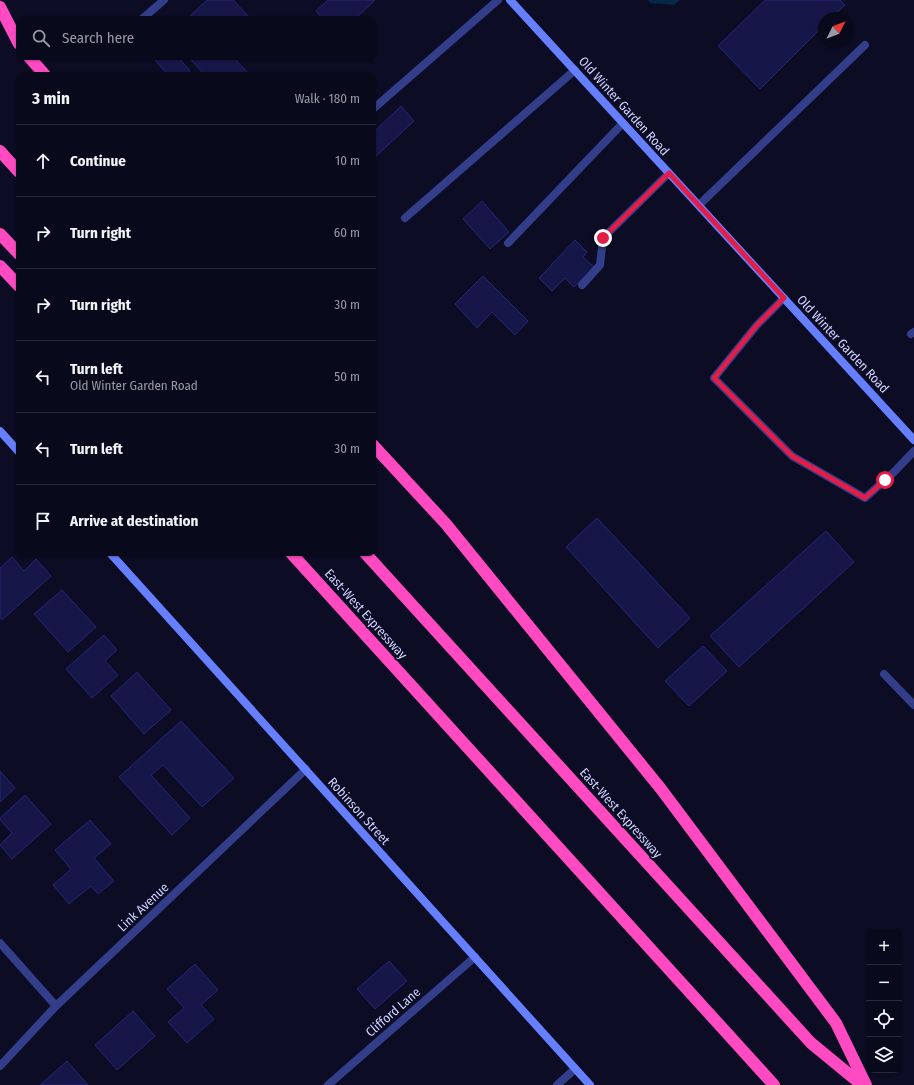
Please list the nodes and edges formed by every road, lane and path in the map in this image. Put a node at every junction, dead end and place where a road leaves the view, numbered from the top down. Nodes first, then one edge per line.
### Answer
1 (164, 0) edge
2 (498, 0) edge
3 (510, 0) edge
4 (0, 7) edge
5 (145, 16) edge
6 (16, 38) edge
7 (865, 45) dead end
8 (32, 60) edge
9 (575, 70) junction
10 (42, 72) edge
11 (376, 106) edge
12 (623, 123) junction
13 (0, 151) edge
14 (16, 169) edge
15 (669, 173) junction
16 (699, 205) junction
17 (405, 218) dead end
18 (0, 234) edge
19 (508, 243) dead end
20 (16, 251) edge
21 (0, 266) edge
22 (16, 283) edge
23 (582, 285) dead end
24 (784, 298) junction
25 (0, 431) edge
26 (914, 440) edge
27 (376, 448) edge
28 (16, 449) edge
29 (914, 451) edge
30 (113, 556) edge
31 (284, 556) edge
32 (294, 556) edge
33 (368, 556) edge
34 (884, 674) dead end
35 (914, 705) edge
36 (431, 706) junction
37 (306, 769) junction
38 (0, 943) edge
39 (475, 957) junction
40 (56, 1006) junction
41 (0, 1066) edge
42 (575, 1069) junction
43 (328, 1085) edge
44 (557, 1085) edge
45 (590, 1085) edge
46 (774, 1085) edge
47 (862, 1085) edge
48 (866, 1085) edge

1 - 5 street
2 - 11 street
3 - 9 street, Old Winter Garden Road
4 - 6 highway
7 - 16 street
8 - 10 highway
9 - 12 street, Old Winter Garden Road
9 - 17 street
12 - 15 street, Old Winter Garden Road
12 - 19 street
13 - 14 highway
15 - 16 street, Old Winter Garden Road
15 - 23 street
16 - 24 street, Old Winter Garden Road
18 - 20 highway
21 - 22 highway
24 - 26 street, Old Winter Garden Road
24 - 29 street
25 - 28 street
27 - 48 highway
30 - 37 street, Robinson Street
31 - 36 highway
32 - 36 highway, East-West Expressway
33 - 47 highway, East-West Expressway
34 - 35 street
36 - 46 highway, East-West Expressway
37 - 39 street, Robinson Street
37 - 40 street, Link Avenue
38 - 40 street
39 - 42 street, Robinson Street
39 - 43 street, Clifford Lane
40 - 41 street, Link Avenue
42 - 44 street
42 - 45 street, Robinson Street

